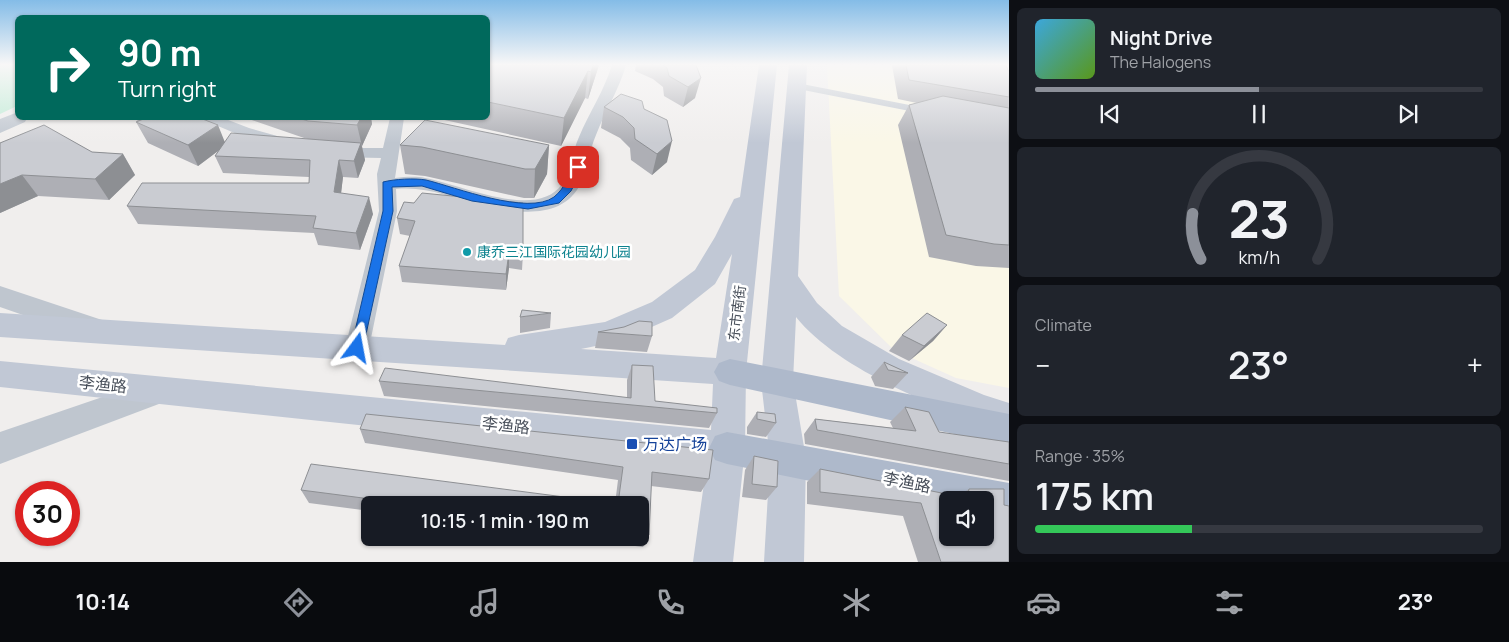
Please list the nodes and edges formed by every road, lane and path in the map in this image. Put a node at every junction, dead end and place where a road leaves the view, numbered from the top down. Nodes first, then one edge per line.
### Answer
1 (611, 91) edge
2 (765, 91) edge
3 (797, 91) edge
4 (856, 91) edge
5 (943, 114) edge
6 (15, 120) edge
7 (216, 120) edge
8 (397, 120) edge
9 (0, 127) edge
10 (304, 147) edge
11 (323, 150) edge
12 (389, 153) junction
13 (755, 173) junction
14 (387, 184) junction
15 (784, 277) junction
16 (0, 296) edge
17 (0, 325) edge
18 (105, 332) junction
19 (357, 348) junction
20 (452, 354) junction
21 (730, 372) junction
22 (0, 374) edge
23 (776, 381) junction
24 (161, 390) junction
25 (1009, 418) edge
26 (1009, 430) edge
27 (0, 448) edge
28 (727, 448) junction
29 (788, 459) junction
30 (1009, 502) edge
31 (713, 562) edge
32 (784, 562) edge

1 - 14 street
2 - 13 main road, 东市南街
3 - 15 main road
4 - 5 street
6 - 9 street
7 - 10 street
8 - 12 street
11 - 12 street
12 - 14 street
13 - 20 main road
13 - 21 main road, 东市南街
14 - 19 street
15 - 23 main road
15 - 25 main road
16 - 18 street
17 - 18 main road
18 - 19 main road
19 - 20 main road
20 - 21 main road
21 - 23 main road
21 - 28 main road, 东市南街
22 - 24 main road, 李渔路
23 - 26 main road
23 - 29 main road
24 - 27 street
24 - 28 main road, 李渔路
28 - 29 main road, 李渔路
28 - 31 main road, 东市南街
29 - 30 main road, 李渔路
29 - 32 main road

